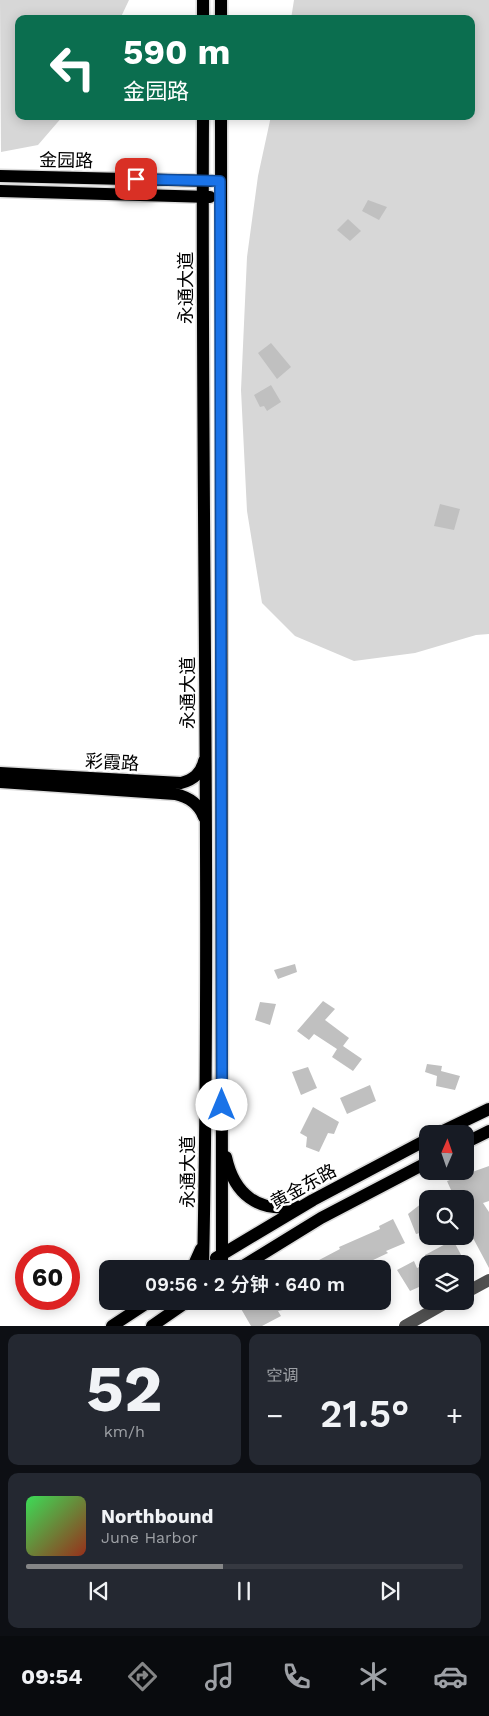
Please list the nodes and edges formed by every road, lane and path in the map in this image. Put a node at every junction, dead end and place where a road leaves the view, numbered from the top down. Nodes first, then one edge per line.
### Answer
1 (203, 0) edge
2 (220, 0) edge
3 (203, 15) edge
4 (221, 15) edge
5 (203, 120) edge
6 (221, 120) edge
7 (203, 149) junction
8 (0, 176) edge
9 (175, 180) junction
10 (202, 181) junction
11 (220, 181) junction
12 (0, 191) edge
13 (176, 196) junction
14 (202, 196) junction
15 (220, 197) junction
16 (202, 224) junction
17 (205, 754) junction
18 (0, 773) edge
19 (0, 782) edge
20 (205, 820) junction
21 (489, 1109) edge
22 (456, 1125) edge
23 (489, 1131) edge
24 (474, 1138) edge
25 (222, 1141) junction
26 (419, 1143) edge
27 (419, 1167) edge
28 (313, 1200) junction
29 (222, 1254) junction
30 (201, 1260) edge
31 (213, 1260) edge
32 (222, 1260) edge
33 (253, 1260) edge
34 (489, 1280) edge
35 (474, 1288) edge
36 (136, 1310) edge
37 (175, 1310) edge
38 (433, 1310) edge
39 (112, 1326) edge
40 (152, 1326) edge
41 (405, 1326) edge

1 - 3 main road
2 - 4 main road
5 - 7 main road, 永通大道
6 - 11 main road, 永通大道
7 - 9 main road
7 - 10 main road, 永通大道
8 - 9 main road, 金园路
9 - 10 main road, 金园路
10 - 11 main road, 金园路
10 - 14 main road, 永通大道
11 - 15 main road, 永通大道
12 - 13 main road, 金园路
13 - 14 main road, 金园路
13 - 16 main road
14 - 15 main road, 金园路
14 - 16 main road, 永通大道
15 - 25 main road, 永通大道
16 - 17 main road, 永通大道
17 - 18 main road, 彩霞路
17 - 20 main road, 永通大道
19 - 20 main road, 彩霞路
20 - 30 main road, 永通大道
21 - 22 main road
23 - 24 main road
25 - 28 main road
25 - 29 main road, 永通大道
26 - 28 main road, 黄金东路
27 - 33 main road, 黄金东路
28 - 29 main road, 黄金东路
29 - 31 main road, 黄金东路
29 - 32 main road, 永通大道
34 - 35 street
36 - 39 main road
37 - 40 main road
38 - 41 street

